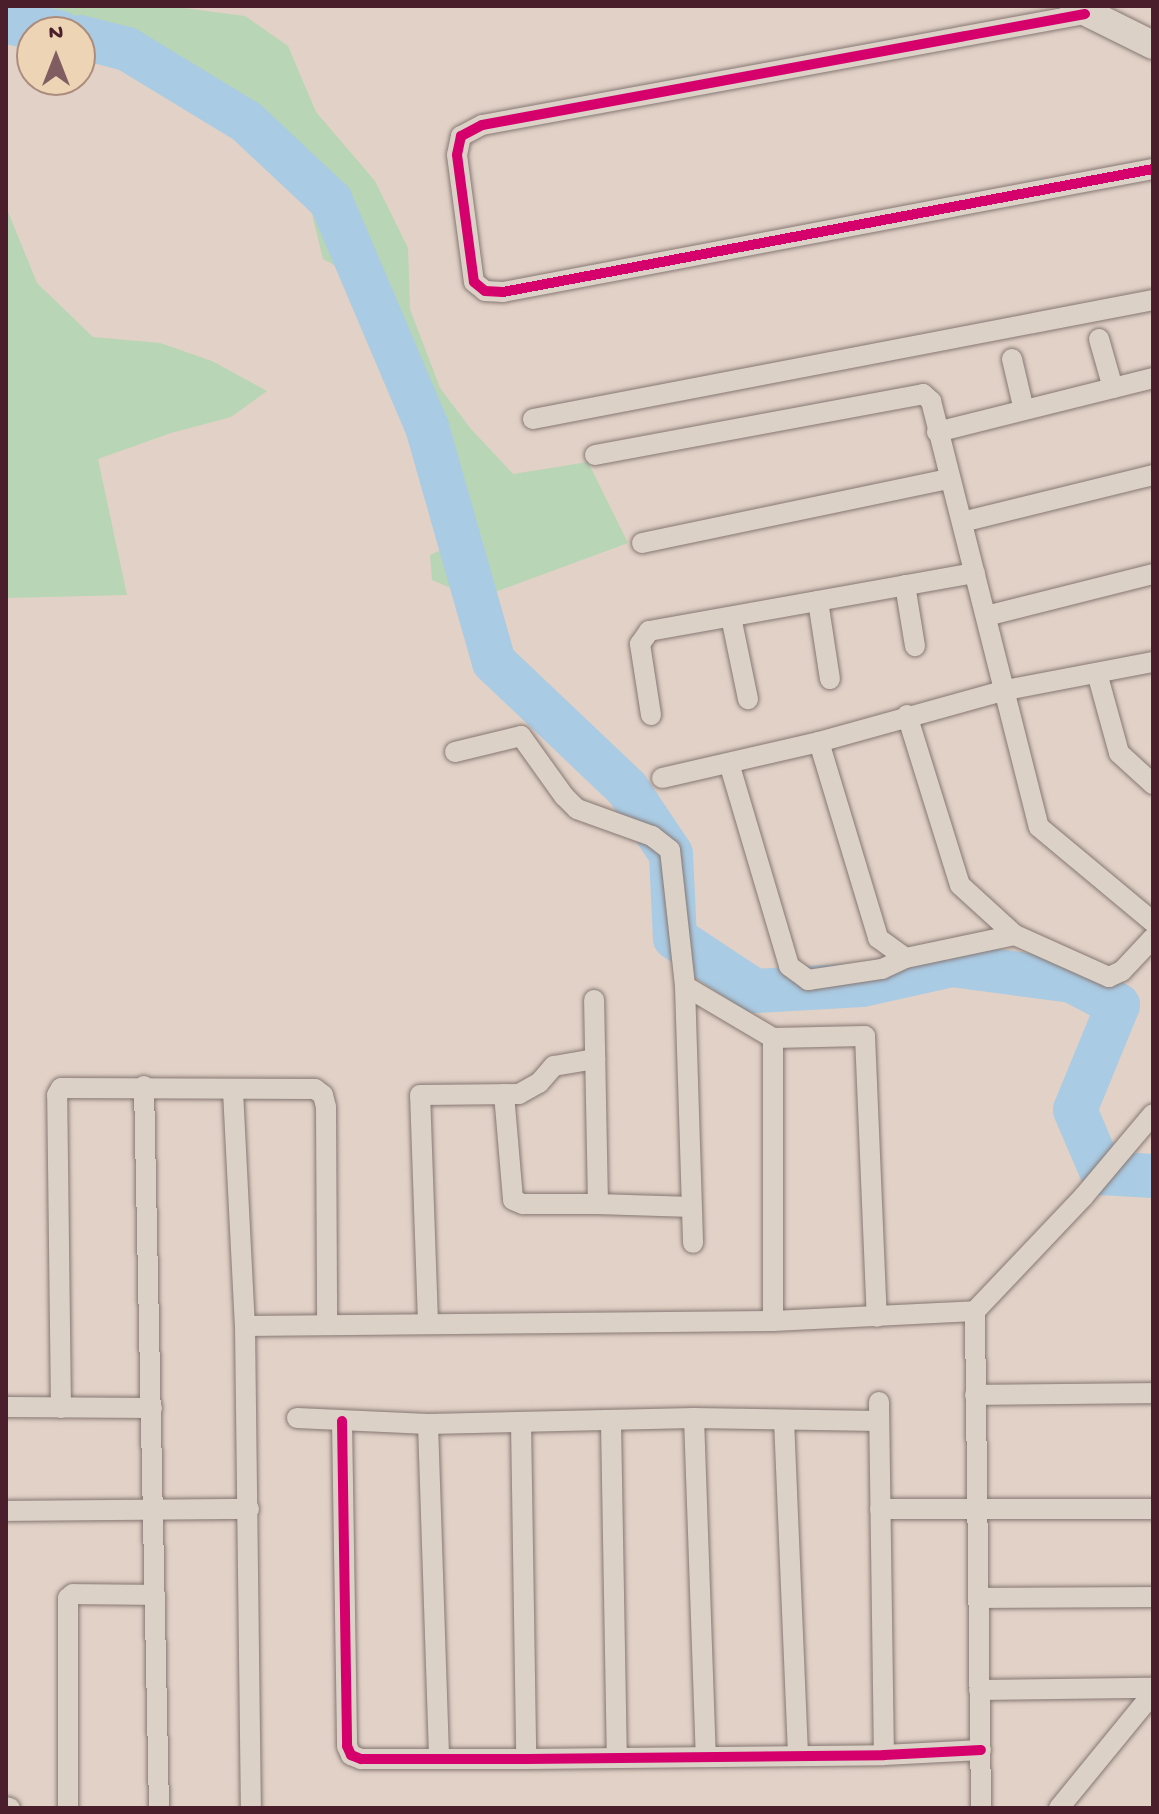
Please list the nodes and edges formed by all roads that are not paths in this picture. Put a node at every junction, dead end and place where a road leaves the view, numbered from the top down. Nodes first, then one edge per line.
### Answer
1 (1080, 10) edge
2 (1153, 45) edge
3 (1153, 169) edge
4 (1153, 300) edge
5 (1099, 339) dead end
6 (1012, 359) dead end
7 (1153, 378) edge
8 (1113, 388) junction
9 (1024, 410) junction
10 (533, 419) dead end
11 (937, 432) junction
12 (595, 455) dead end
13 (1153, 475) edge
14 (949, 479) junction
15 (962, 522) junction
16 (642, 543) dead end
17 (975, 573) junction
18 (1153, 574) edge
19 (905, 585) junction
20 (818, 601) junction
21 (986, 616) junction
22 (731, 617) junction
23 (915, 646) dead end
24 (1153, 662) edge
25 (1097, 673) junction
26 (830, 679) dead end
27 (1006, 690) junction
28 (748, 699) dead end
29 (651, 715) dead end
30 (907, 715) junction
31 (819, 742) junction
32 (455, 752) dead end
33 (729, 763) junction
34 (662, 778) dead end
35 (1153, 784) edge
36 (1153, 922) edge
37 (1015, 935) junction
38 (1153, 938) edge
39 (906, 958) junction
40 (685, 986) junction
41 (594, 1000) dead end
42 (773, 1038) junction
43 (595, 1059) junction
44 (144, 1086) junction
45 (233, 1091) junction
46 (504, 1094) junction
47 (1153, 1114) edge
48 (598, 1204) junction
49 (691, 1207) junction
50 (693, 1243) dead end
51 (975, 1311) junction
52 (877, 1317) junction
53 (773, 1321) junction
54 (428, 1322) junction
55 (327, 1324) junction
56 (245, 1326) junction
57 (1153, 1393) edge
58 (975, 1395) junction
59 (6, 1407) edge
60 (61, 1408) junction
61 (152, 1408) junction
62 (297, 1418) dead end
63 (694, 1418) junction
64 (784, 1420) junction
65 (342, 1421) junction
66 (521, 1422) junction
67 (611, 1422) junction
68 (428, 1424) junction
69 (976, 1508) junction
70 (152, 1509) junction
71 (249, 1509) junction
72 (880, 1509) junction
73 (1153, 1509) edge
74 (6, 1511) edge
75 (155, 1595) junction
76 (1153, 1597) edge
77 (978, 1598) junction
78 (979, 1690) junction
79 (1153, 1690) edge
80 (981, 1750) junction
81 (798, 1754) junction
82 (884, 1755) junction
83 (706, 1756) junction
84 (617, 1758) junction
85 (439, 1759) junction
86 (526, 1759) junction
87 (68, 1808) edge
88 (159, 1808) edge
89 (251, 1808) edge
90 (981, 1808) edge
91 (1059, 1808) edge

1 - 2 street
1 - 3 street
4 - 10 street
5 - 8 street
6 - 9 street
7 - 8 street
8 - 9 street
9 - 11 street
11 - 12 street
11 - 14 street
13 - 15 street
14 - 15 street
14 - 16 street
15 - 17 street
17 - 19 street
17 - 21 street
18 - 21 street
19 - 20 street
19 - 23 street
20 - 22 street
20 - 26 street
21 - 27 street
22 - 28 street
22 - 29 street
24 - 25 street
25 - 27 street
25 - 35 street
27 - 30 street
27 - 36 street
30 - 31 street
30 - 37 street
31 - 33 street
31 - 39 street
32 - 40 street
33 - 34 street
33 - 39 street
37 - 38 street
37 - 39 street
40 - 42 street
40 - 49 street
41 - 43 street
42 - 52 street
42 - 53 street
43 - 46 street
43 - 48 street
44 - 45 street
44 - 60 street
44 - 61 street
45 - 55 street
45 - 56 street
46 - 48 street
46 - 54 street
47 - 51 street
48 - 49 street
49 - 50 street
51 - 52 street
51 - 58 street
52 - 53 street
53 - 54 street
54 - 55 street
55 - 56 street
56 - 71 street
57 - 58 street
58 - 69 street
59 - 60 street
60 - 61 street
61 - 70 street
62 - 65 street
63 - 64 street
63 - 67 street
63 - 83 street
64 - 72 street
64 - 81 street
65 - 68 street
65 - 85 street
66 - 67 street
66 - 68 street
66 - 86 street
67 - 84 street
68 - 85 street
69 - 72 street
69 - 73 street
69 - 77 street
70 - 71 street
70 - 74 street
70 - 75 street
71 - 89 street
72 - 82 street
75 - 87 street
75 - 88 street
76 - 77 street
77 - 78 street
78 - 79 street
78 - 80 street
79 - 91 street
80 - 82 street
80 - 90 street
81 - 82 street
81 - 83 street
83 - 84 street
84 - 86 street
85 - 86 street

